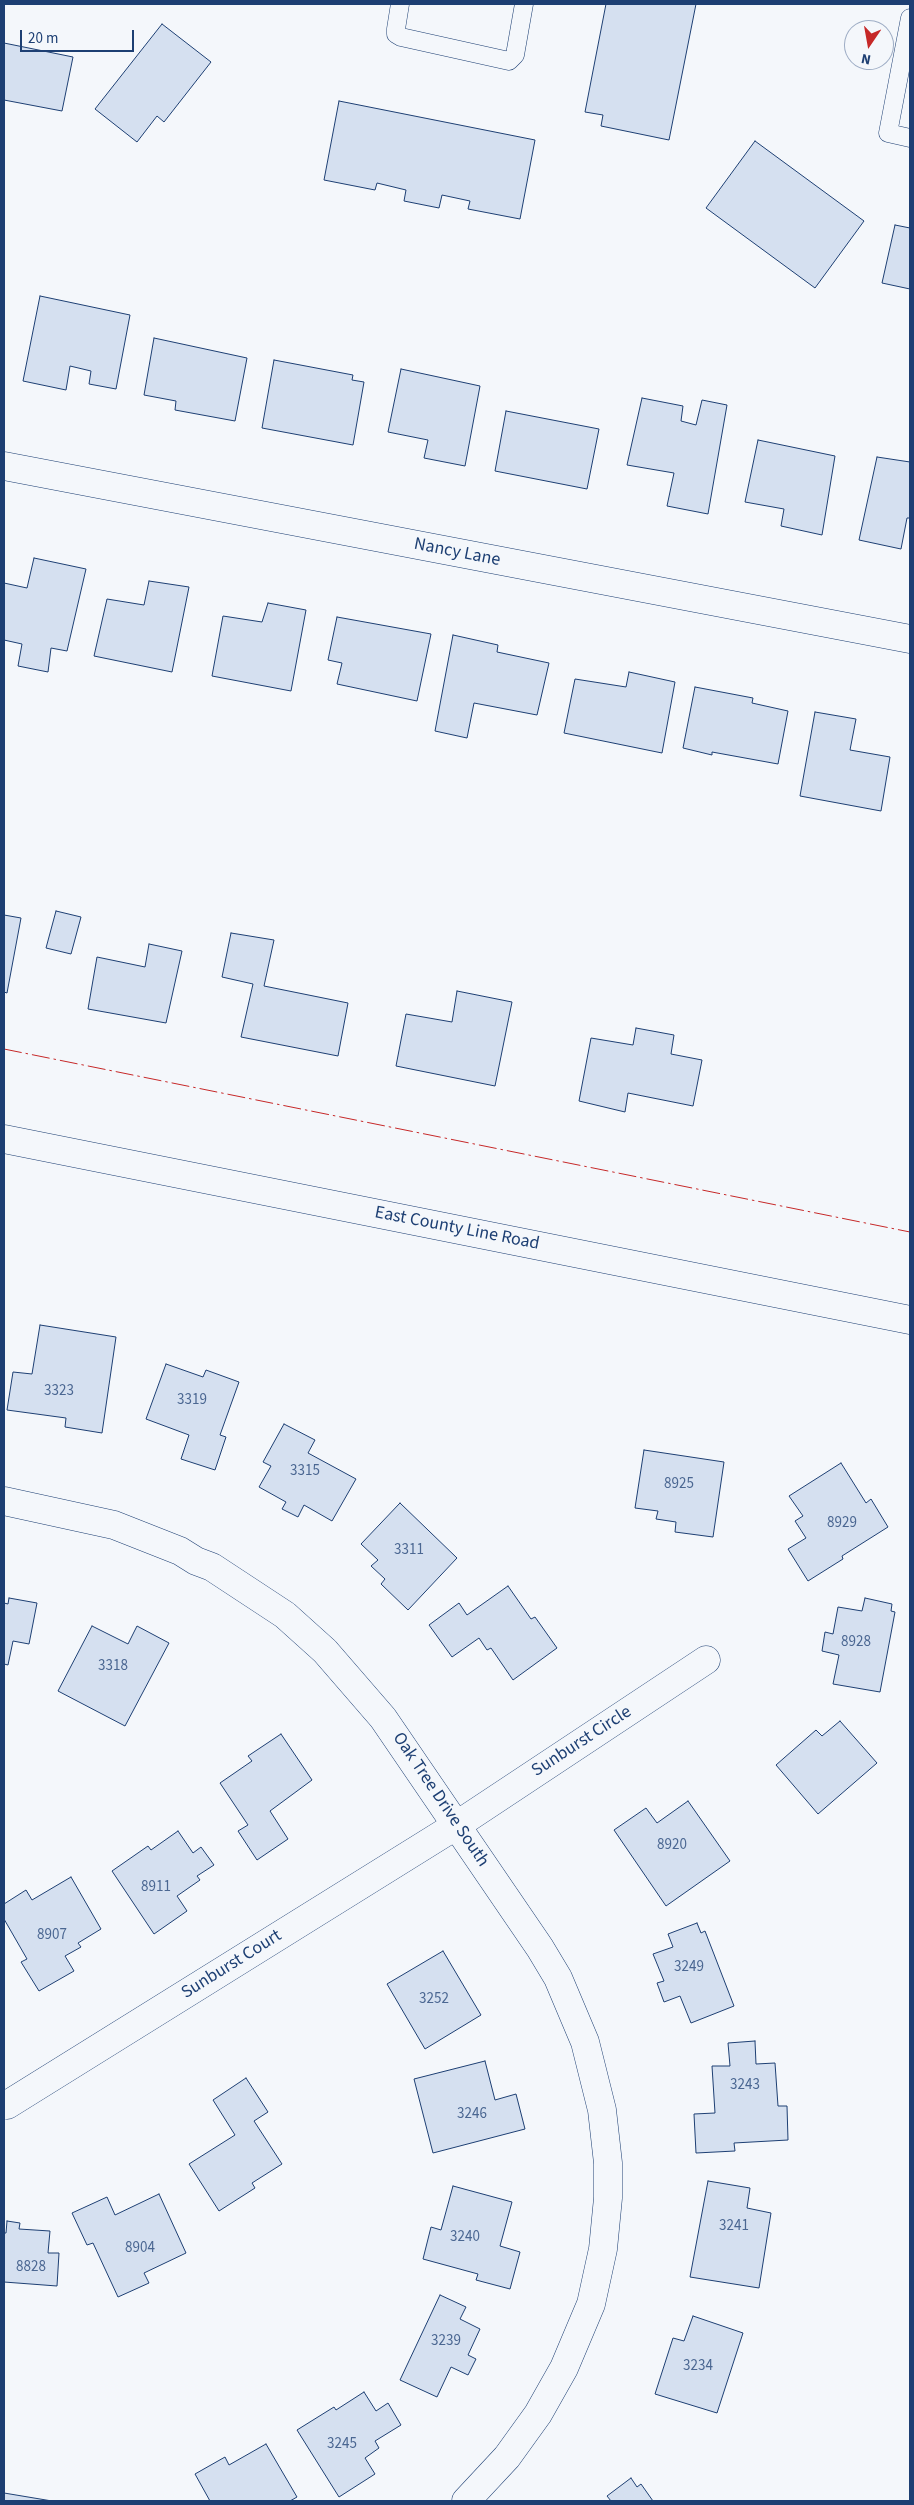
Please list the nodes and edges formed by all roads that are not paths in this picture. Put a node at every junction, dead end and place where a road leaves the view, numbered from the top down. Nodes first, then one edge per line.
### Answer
1 (400, 4) edge
2 (524, 4) edge
3 (910, 18) edge
4 (910, 138) edge
5 (4, 466) edge
6 (910, 639) edge
7 (4, 1139) edge
8 (910, 1320) edge
9 (4, 1501) edge
10 (706, 1660) dead end
11 (457, 1824) junction
12 (7, 2105) dead end
13 (466, 2501) edge

1 - 2 lane
3 - 4 lane
5 - 6 street, Nancy Lane
7 - 8 street, East County Line Road
9 - 11 street, Oak Tree Drive South
10 - 11 street, Sunburst Circle
11 - 12 street, Sunburst Court
11 - 13 street, Oak Tree Drive South

